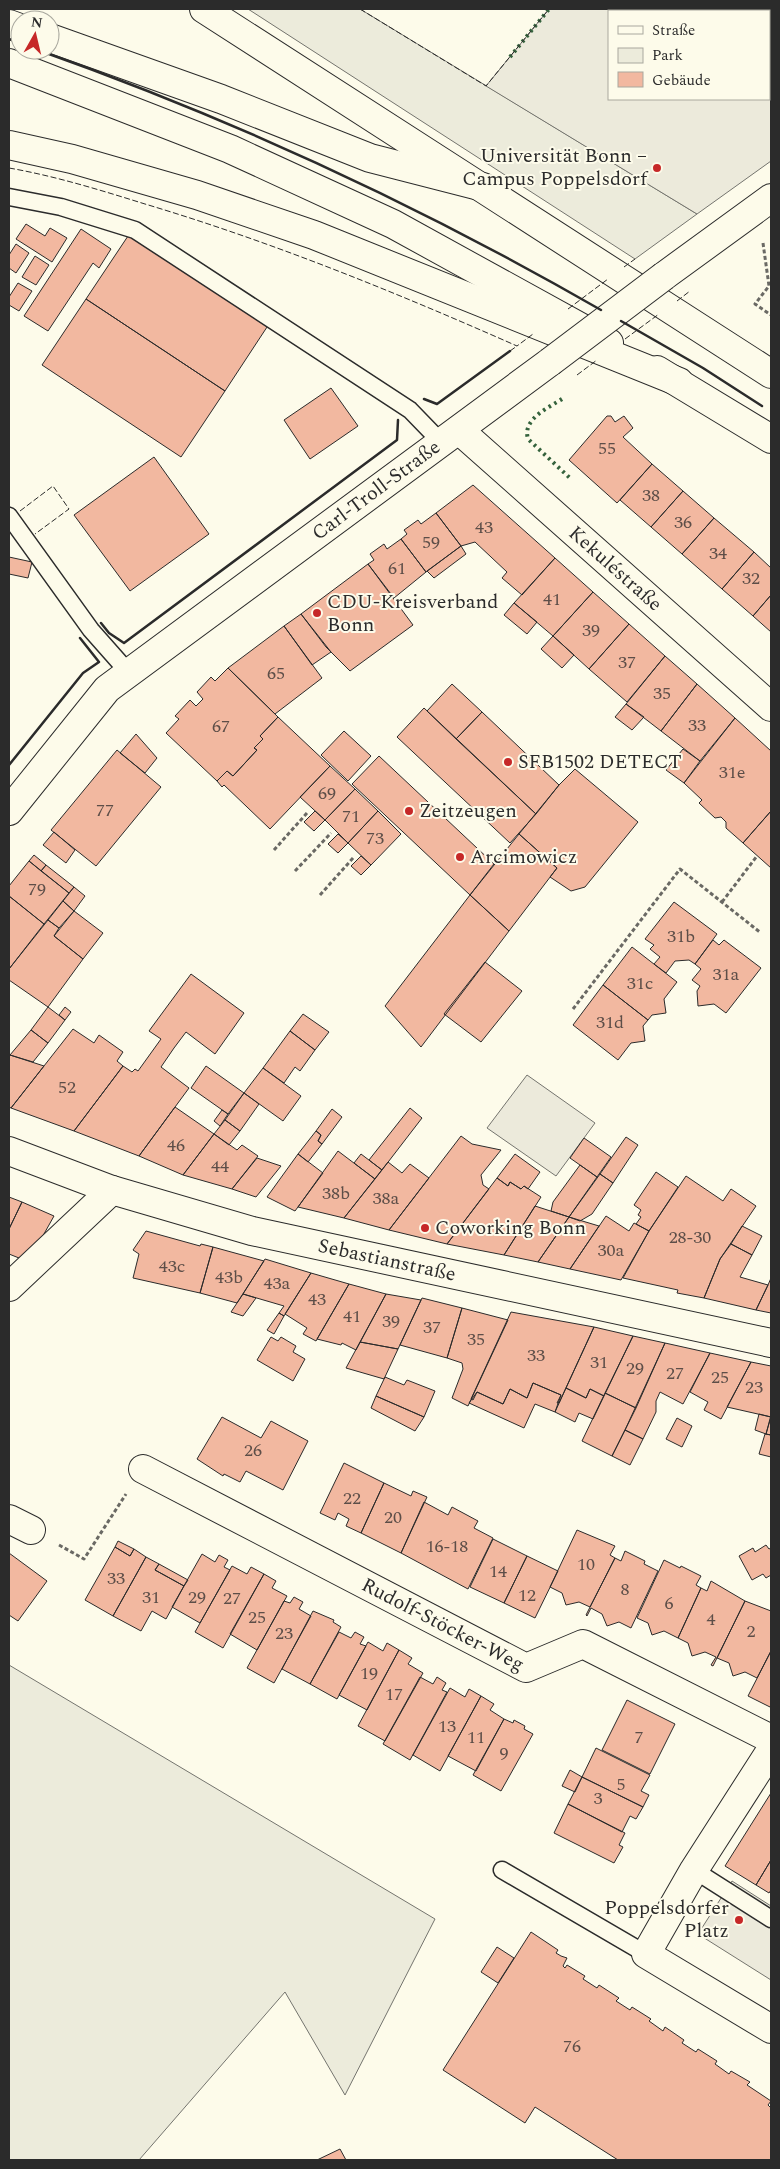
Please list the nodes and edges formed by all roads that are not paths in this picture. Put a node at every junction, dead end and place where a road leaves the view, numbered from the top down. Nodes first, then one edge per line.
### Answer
1 (204, 9) edge
2 (60, 42) edge
3 (9, 63) edge
4 (9, 144) edge
5 (483, 187) junction
6 (9, 197) edge
7 (764, 203) edge
8 (771, 374) edge
9 (680, 382) junction
10 (450, 436) junction
11 (771, 438) edge
12 (9, 516) edge
13 (129, 673) junction
14 (771, 707) edge
15 (9, 811) edge
16 (9, 1151) edge
17 (112, 1190) junction
18 (9, 1287) edge
19 (771, 1343) edge
20 (143, 1469) road end
21 (771, 1739) edge
22 (771, 1750) edge
23 (502, 1870) dead end
24 (694, 1870) junction
25 (771, 1919) edge
26 (646, 1954) junction
27 (771, 2029) edge

1 - 5 main road
2 - 5 main road
3 - 9 main road
4 - 9 main road
5 - 8 main road
6 - 10 lane
7 - 10 main road, Carl-Troll-Straße, bridge
9 - 11 main road
10 - 13 main road, Carl-Troll-Straße
10 - 14 main road, Kekuléstraße
12 - 13 lane
13 - 15 main road, Carl-Troll-Straße
16 - 17 main road, Sebastianstraße
17 - 18 main road
17 - 19 main road, Sebastianstraße
20 - 21 main road, Rudolf-Stöcker-Weg
22 - 24 main road
23 - 26 lane
24 - 25 lane
24 - 26 main road
26 - 27 main road

